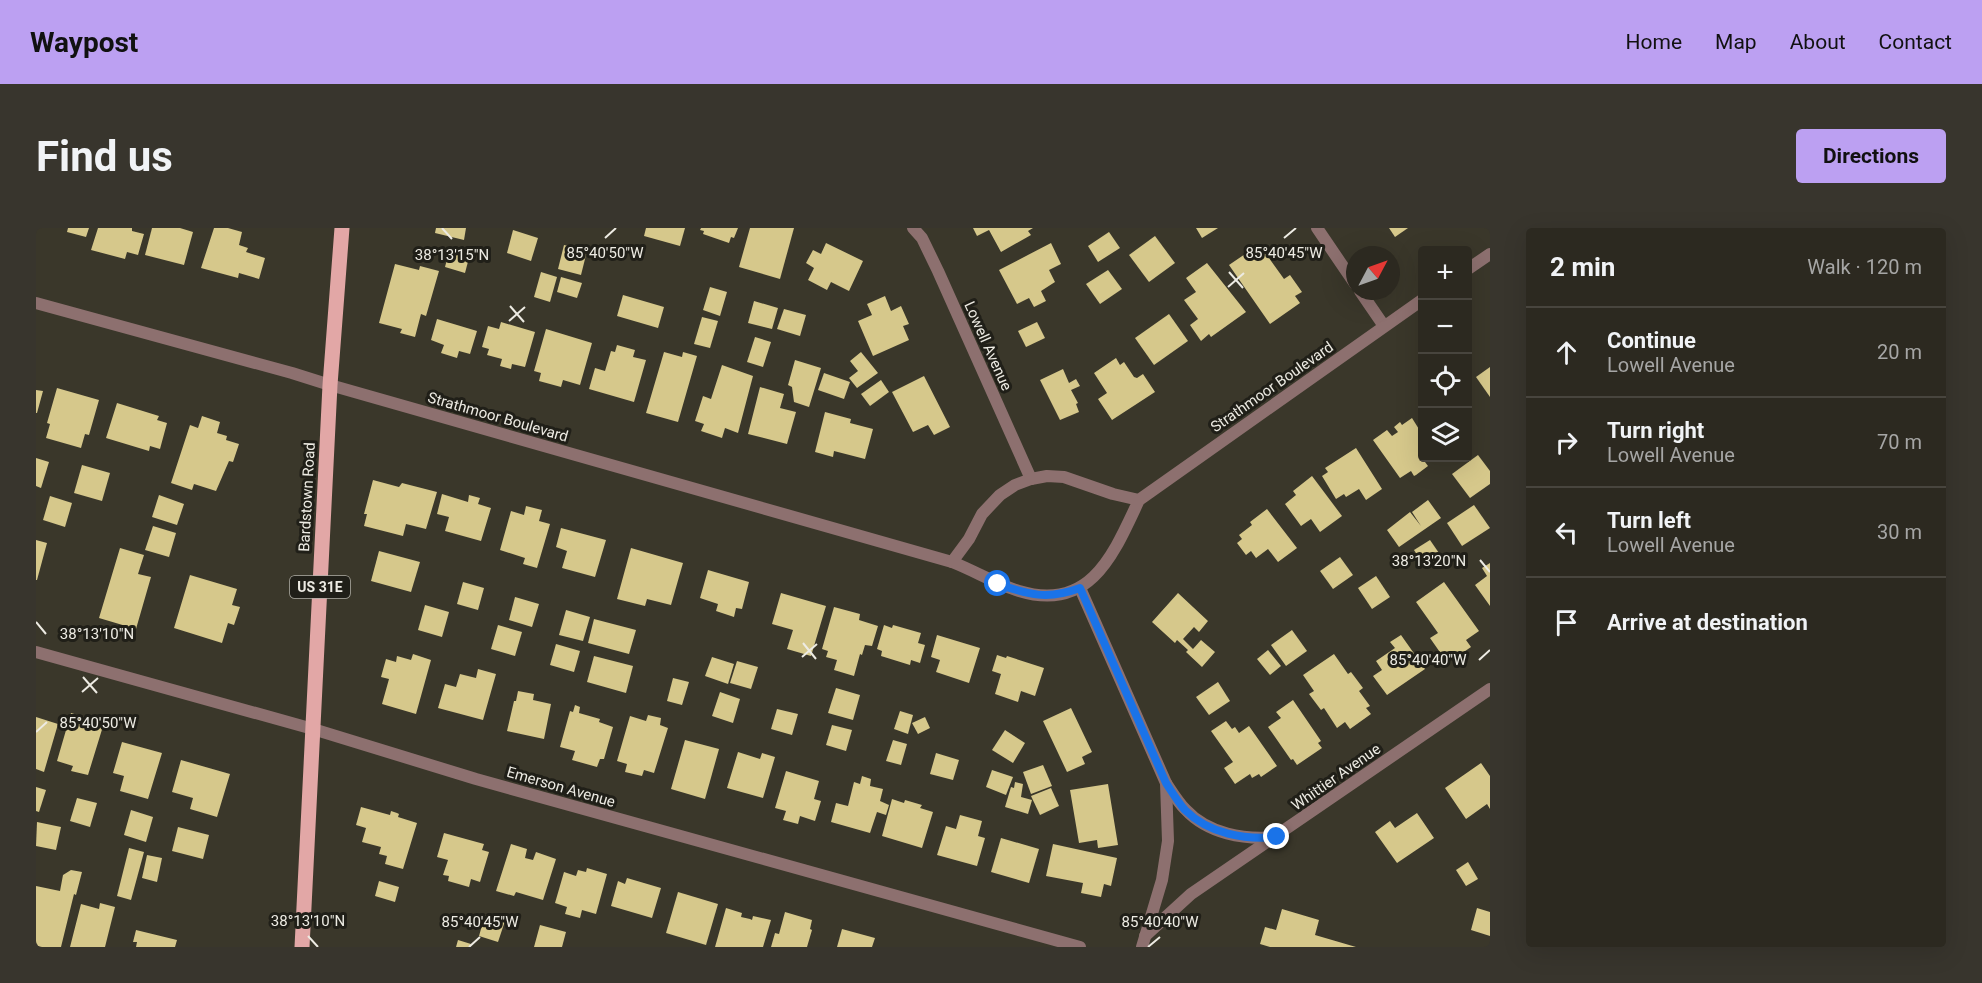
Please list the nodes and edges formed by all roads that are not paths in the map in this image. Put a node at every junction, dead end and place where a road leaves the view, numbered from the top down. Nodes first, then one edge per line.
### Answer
1 (342, 228) edge
2 (913, 228) edge
3 (1317, 228) edge
4 (1490, 254) edge
5 (1472, 266) edge
6 (1346, 271) edge
7 (1366, 300) edge
8 (36, 303) edge
9 (1418, 303) edge
10 (1384, 326) junction
11 (330, 385) junction
12 (1030, 479) junction
13 (1139, 500) junction
14 (952, 562) junction
15 (1080, 588) junction
16 (36, 652) edge
17 (1490, 689) edge
18 (313, 729) junction
19 (1166, 783) junction
20 (1277, 837) junction
21 (1144, 942) edge
22 (302, 947) edge
23 (1080, 947) edge

1 - 11 main road, Bardstown Road / US 31E
2 - 12 street, Lowell Avenue
3 - 6 street
4 - 5 street
7 - 10 street
8 - 11 street, Strathmoor Boulevard
9 - 10 street, Strathmoor Boulevard
10 - 13 street, Strathmoor Boulevard
11 - 14 street, Strathmoor Boulevard
11 - 18 main road, Bardstown Road / US 31E
12 - 13 street
12 - 14 street
13 - 15 street
14 - 15 street
15 - 19 street
16 - 18 street, Emerson Avenue
17 - 20 street, Whittier Avenue
18 - 22 main road, Bardstown Road / US 31E
18 - 23 street, Emerson Avenue
19 - 20 street
19 - 21 street
20 - 21 street, Whittier Avenue

